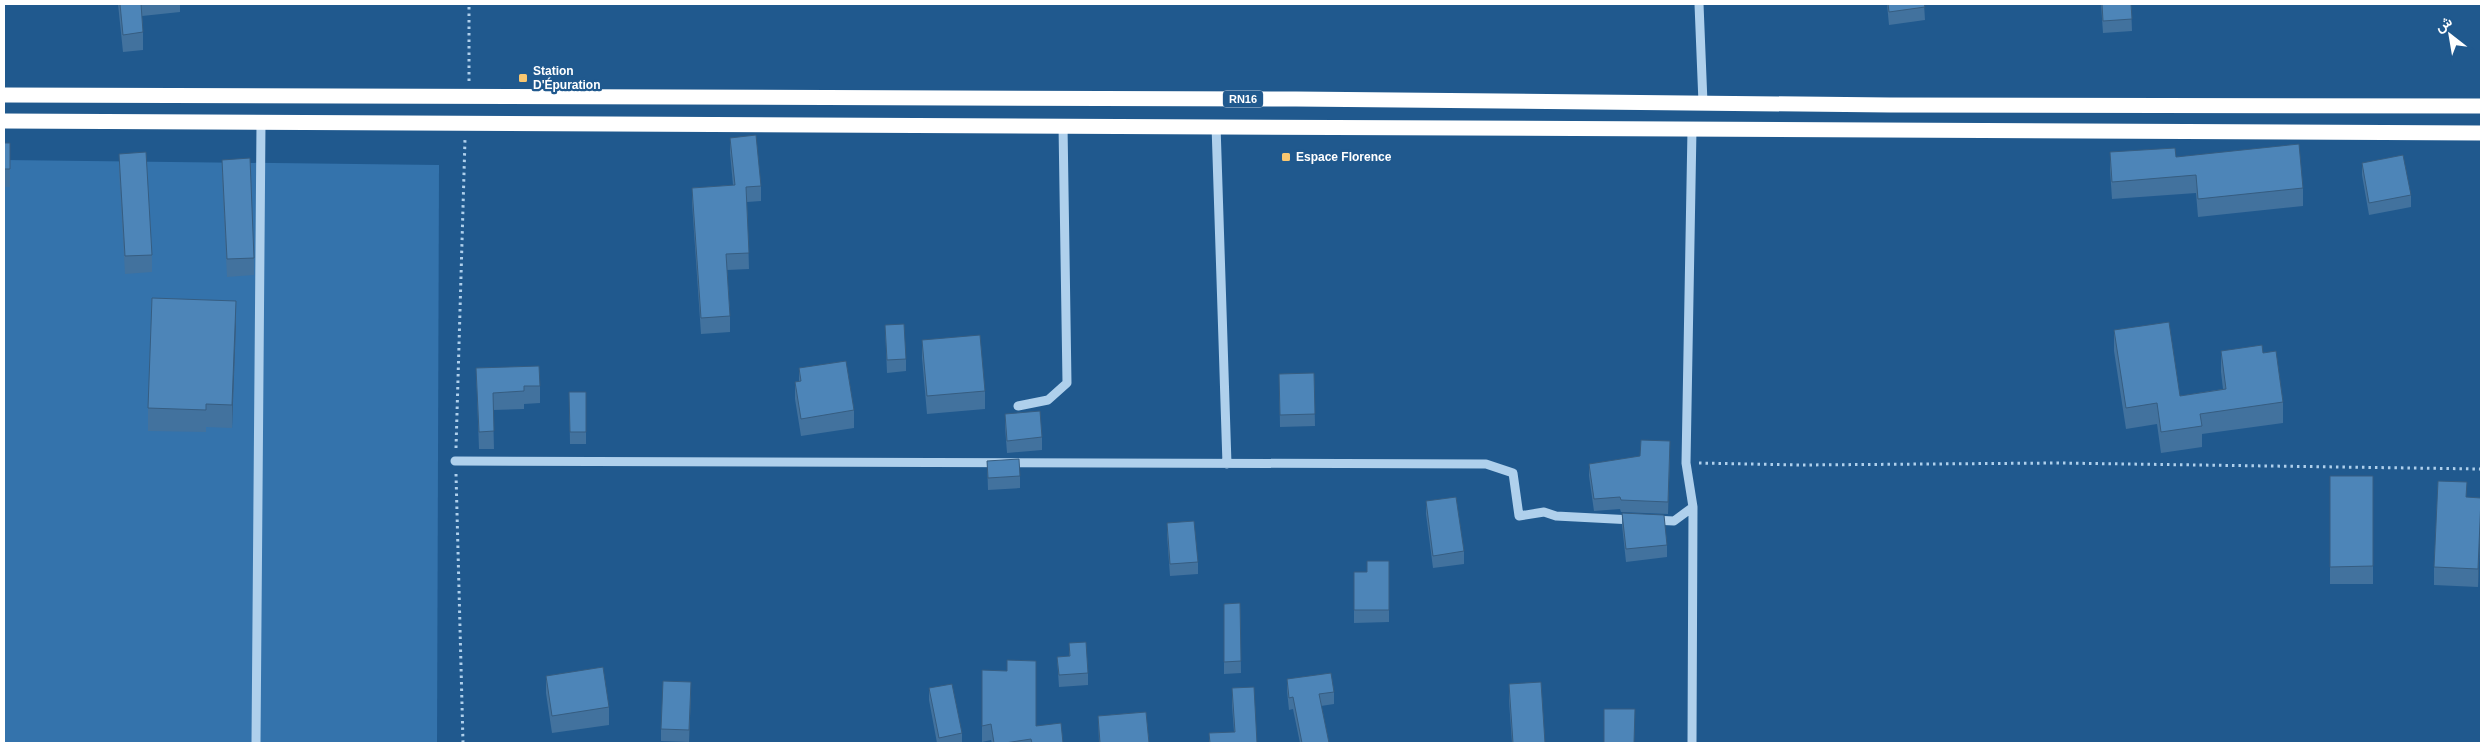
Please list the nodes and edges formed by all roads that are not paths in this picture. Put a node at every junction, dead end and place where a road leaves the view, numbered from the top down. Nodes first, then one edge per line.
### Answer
1 (1699, 4) edge
2 (4, 95) edge
3 (1703, 103) junction
4 (2481, 106) edge
5 (4, 121) edge
6 (261, 123) junction
7 (1063, 125) junction
8 (1216, 125) junction
9 (1692, 128) junction
10 (2481, 133) edge
11 (1018, 406) dead end
12 (455, 461) road end
13 (1227, 464) junction
14 (1694, 507) junction
15 (256, 743) edge
16 (1692, 743) edge

1 - 3 street
2 - 3 highway, RN16
3 - 4 highway, RN16
5 - 6 highway, RN16
6 - 7 highway, RN16
6 - 15 street
7 - 8 highway, RN16
7 - 11 street
8 - 9 highway, RN16
8 - 13 street
9 - 10 highway, RN16
9 - 14 street
12 - 13 street
13 - 14 street
14 - 16 street

